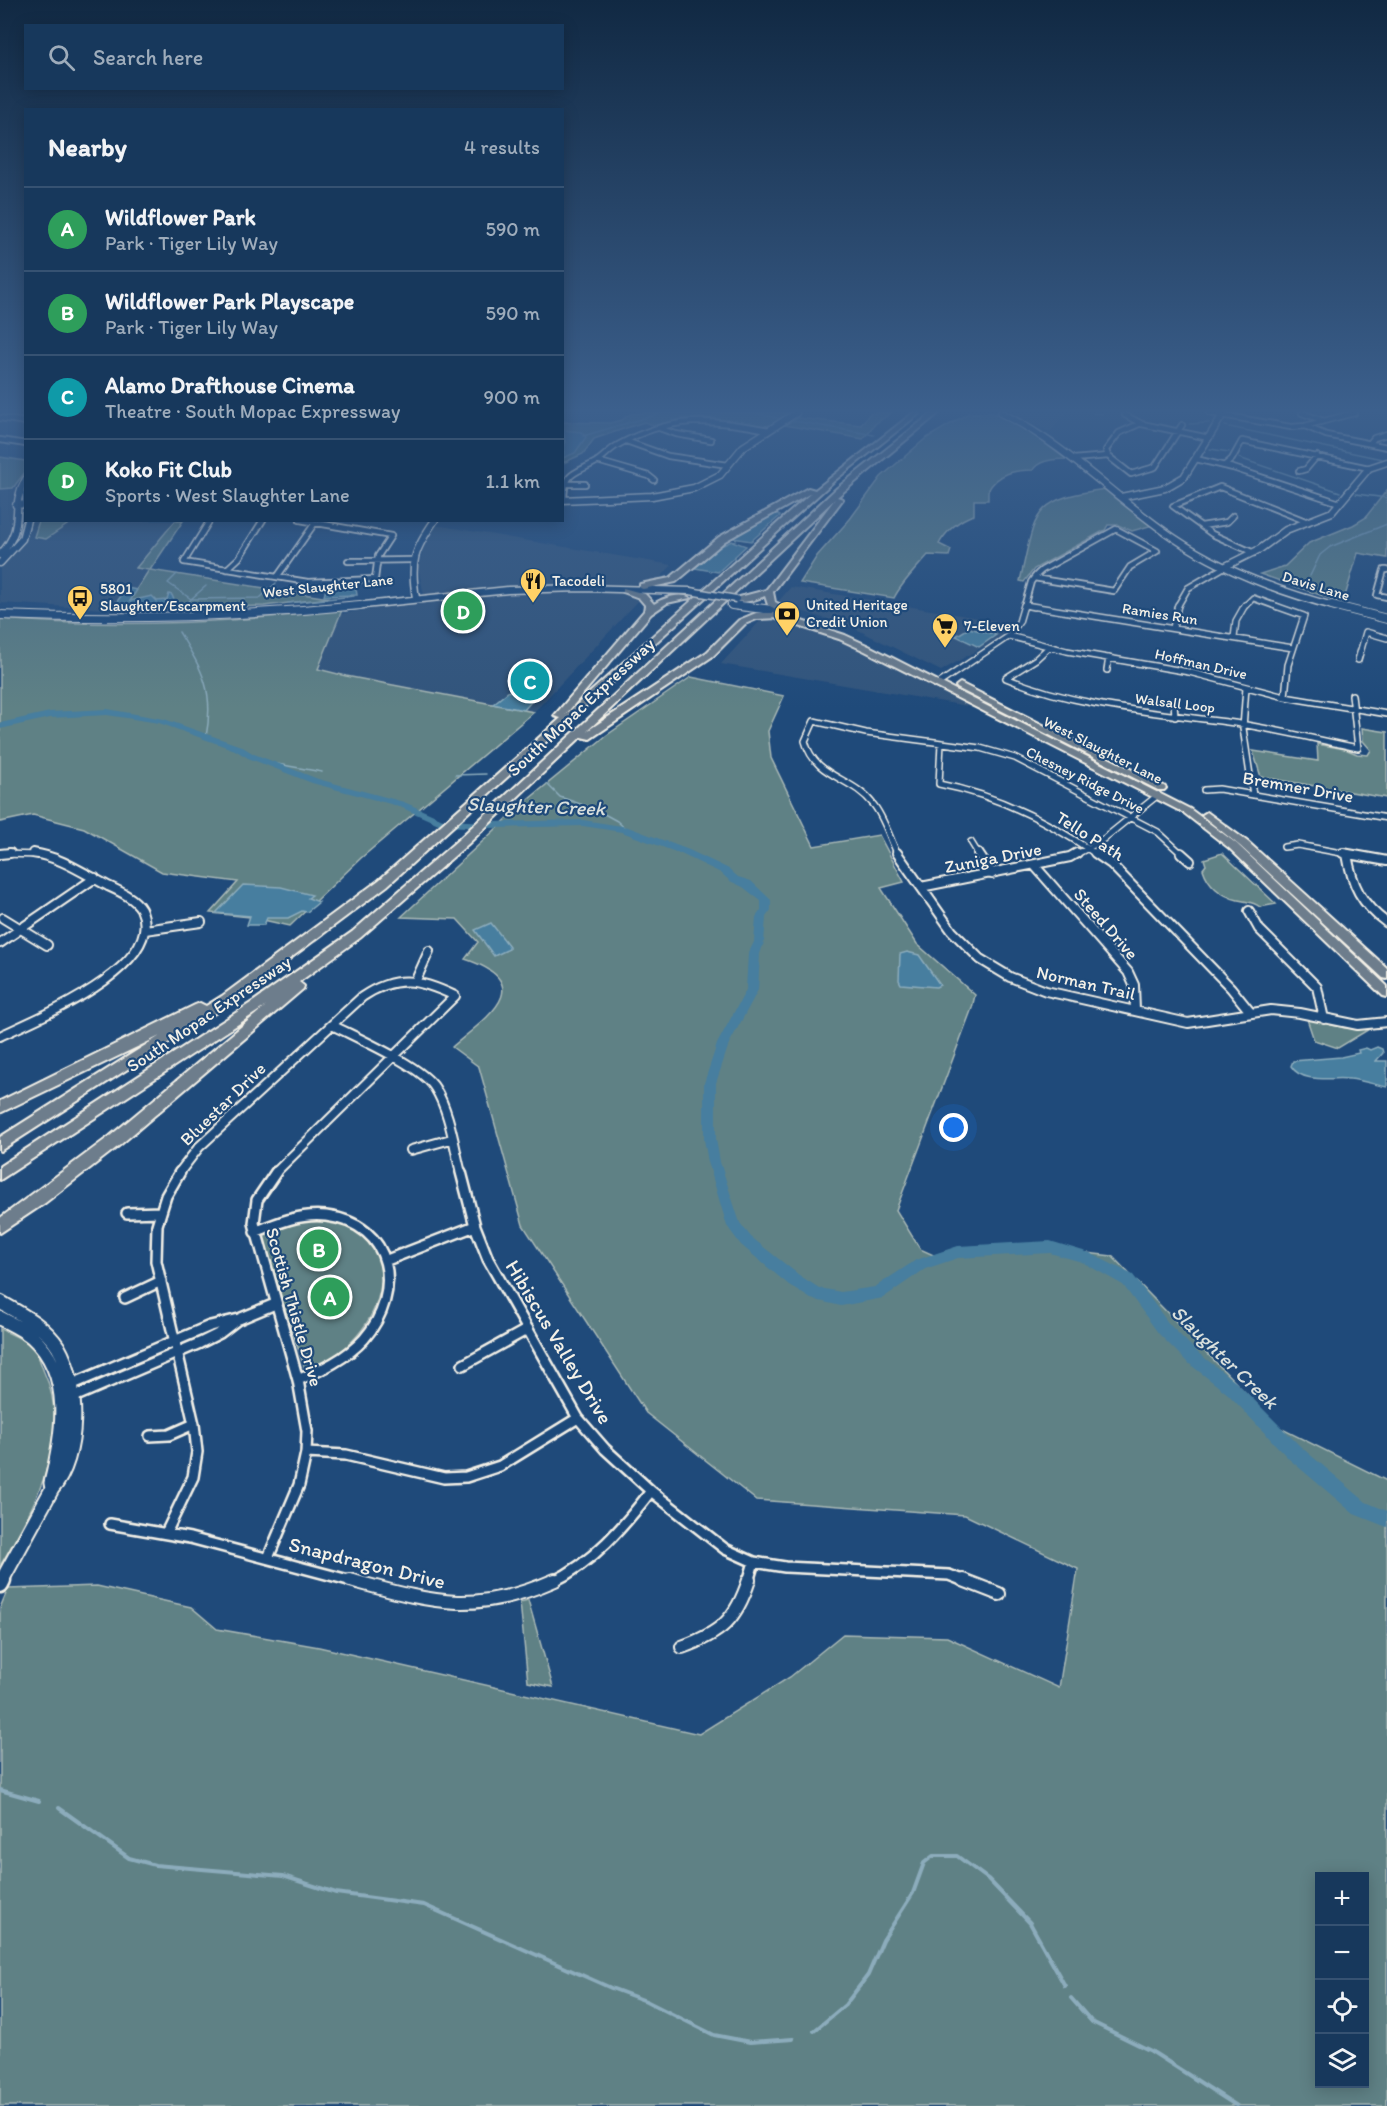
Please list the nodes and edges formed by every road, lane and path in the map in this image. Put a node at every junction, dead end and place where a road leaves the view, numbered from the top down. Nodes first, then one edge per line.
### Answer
1 (17, 511) edge
2 (772, 511) edge
3 (795, 511) edge
4 (818, 511) edge
5 (831, 511) edge
6 (1142, 511) edge
7 (1180, 511) edge
8 (1281, 511) edge
9 (1333, 511) edge
10 (1233, 516) dead end
11 (27, 522) edge
12 (209, 522) edge
13 (262, 522) edge
14 (310, 522) edge
15 (434, 522) edge
16 (1308, 522) junction
17 (315, 523) junction
18 (1201, 526) junction
19 (14, 545) junction
20 (1254, 553) junction
21 (0, 555) edge
22 (412, 560) junction
23 (348, 561) dead end
24 (377, 561) junction
25 (0, 563) edge
26 (1228, 565) junction
27 (227, 569) junction
28 (1385, 570) edge
29 (680, 575) junction
30 (277, 577) junction
31 (1034, 578) junction
32 (552, 586) junction
33 (644, 586) junction
34 (626, 590) junction
35 (658, 590) junction
36 (769, 592) junction
37 (415, 595) junction
38 (688, 595) junction
39 (1387, 597) edge
40 (733, 602) junction
41 (1024, 605) junction
42 (0, 607) edge
43 (758, 608) junction
44 (648, 612) junction
45 (788, 612) junction
46 (0, 615) edge
47 (98, 616) junction
48 (777, 616) junction
49 (1387, 617) edge
50 (742, 622) junction
51 (1173, 628) junction
52 (847, 635) junction
53 (1009, 636) junction
54 (1233, 638) junction
55 (1387, 638) edge
56 (1049, 647) junction
57 (1293, 648) junction
58 (1109, 658) junction
59 (1358, 660) dead end
60 (1107, 670) dead end
61 (942, 681) junction
62 (1246, 687) junction
63 (1352, 695) dead end
64 (1285, 697) junction
65 (1174, 702) dead end
66 (1353, 709) junction
67 (1387, 714) edge
68 (1175, 717) junction
69 (814, 722) joint
70 (1244, 724) junction
71 (1062, 742) junction
72 (941, 743) junction
73 (528, 752) junction
74 (547, 764) junction
75 (1204, 790) dead end
76 (1158, 795) junction
77 (1253, 795) junction
78 (1130, 817) junction
79 (1387, 818) edge
80 (971, 842) dead end
81 (1284, 847) dead end
82 (1089, 849) junction
83 (0, 854) edge
84 (1347, 854) junction
85 (1190, 861) dead end
86 (1387, 861) edge
87 (1257, 862) junction
88 (1035, 866) junction
89 (992, 874) junction
90 (95, 878) junction
91 (921, 887) junction
92 (1249, 911) dead end
93 (3, 918) dead end
94 (201, 922) dead end
95 (1387, 923) edge
96 (21, 929) junction
97 (145, 930) junction
98 (356, 935) junction
99 (0, 943) edge
100 (47, 945) dead end
101 (429, 951) dead end
102 (270, 968) junction
103 (1387, 975) edge
104 (416, 980) junction
105 (1387, 993) edge
106 (455, 996) joint
107 (1136, 1010) junction
108 (1251, 1012) junction
109 (1324, 1019) junction
110 (1387, 1022) edge
111 (332, 1025) junction
112 (0, 1036) edge
113 (392, 1057) junction
114 (0, 1107) edge
115 (452, 1139) junction
116 (0, 1145) edge
117 (411, 1150) dead end
118 (0, 1174) edge
119 (161, 1212) junction
120 (127, 1213) dead end
121 (0, 1226) edge
122 (475, 1226) junction
123 (255, 1232) junction
124 (387, 1260) junction
125 (161, 1281) junction
126 (125, 1298) dead end
127 (0, 1302) edge
128 (275, 1304) junction
129 (0, 1318) edge
130 (239, 1319) junction
131 (528, 1329) junction
132 (174, 1341) junction
133 (177, 1353) junction
134 (463, 1365) dead end
135 (298, 1380) junction
136 (67, 1393) junction
137 (578, 1418) junction
138 (194, 1424) junction
139 (150, 1436) dead end
140 (306, 1453) junction
141 (651, 1491) junction
142 (110, 1524) dead end
143 (166, 1533) junction
144 (268, 1558) junction
145 (754, 1562) junction
146 (0, 1584) edge
147 (999, 1594) dead end
148 (682, 1647) dead end

1 - 19 main road
2 - 29 highway
3 - 73 highway, South Mopac Expressway
4 - 74 highway, South Mopac Expressway
5 - 36 highway
6 - 26 main road, Davis Lane
7 - 18 street
8 - 16 street
9 - 16 main road
10 - 18 street
11 - 19 main road
12 - 27 street
13 - 27 street
14 - 17 street
15 - 22 main road
16 - 20 main road
17 - 24 street
17 - 30 street
18 - 20 street
19 - 21 main road
19 - 25 main road
20 - 26 main road
22 - 24 street
22 - 37 main road
23 - 24 street
24 - 30 street
26 - 49 main road, Davis Lane
26 - 51 street
27 - 30 street
28 - 39 street
29 - 33 highway
29 - 38 highway
31 - 31 street
31 - 41 street
32 - 33 main road, West Slaughter Lane
32 - 34 main road, West Slaughter Lane
32 - 37 main road, West Slaughter Lane
32 - 37 main road, West Slaughter Lane
33 - 35 main road, West Slaughter Lane
34 - 35 main road, West Slaughter Lane
34 - 44 highway
35 - 38 main road, West Slaughter Lane
36 - 40 highway
36 - 45 highway
37 - 47 main road, West Slaughter Lane
38 - 40 main road, West Slaughter Lane
38 - 44 highway
40 - 43 main road, West Slaughter Lane
40 - 50 highway
41 - 51 street, Ramies Run
41 - 53 street
42 - 47 main road, West Slaughter Lane
43 - 45 main road, West Slaughter Lane
43 - 48 main road, West Slaughter Lane
44 - 73 highway
45 - 52 main road, West Slaughter Lane
46 - 47 main road, West Slaughter Lane
48 - 50 highway
48 - 52 main road, West Slaughter Lane
50 - 74 highway
51 - 54 street, Ramies Run
52 - 61 main road, West Slaughter Lane
52 - 61 main road, West Slaughter Lane
53 - 56 street, Hoffman Drive
53 - 61 street
54 - 57 street, Ramies Run
54 - 57 street
55 - 59 street
56 - 58 street, Hoffman Drive
56 - 68 street, Walsall Loop
57 - 64 street
58 - 60 street
58 - 62 street, Hoffman Drive
61 - 71 main road, West Slaughter Lane
62 - 64 street, Hoffman Drive
62 - 70 street
63 - 66 street
64 - 66 street, Hoffman Drive
65 - 68 street
66 - 67 street, Hoffman Drive
66 - 70 street, Walsall Loop
68 - 70 street, Walsall Loop
69 - 72 street, Chesney Ridge Drive
69 - 91 street, Norman Trail
70 - 77 street
71 - 76 main road, West Slaughter Lane
71 - 87 main road, West Slaughter Lane
72 - 78 street, Chesney Ridge Drive
72 - 82 street, Tello Path
73 - 102 highway, South Mopac Expressway
74 - 98 highway, South Mopac Expressway
75 - 77 street, Bremner Drive
76 - 78 street, Zuniga Drive
76 - 87 main road, West Slaughter Lane
77 - 79 street, Bremner Drive
78 - 82 street, Zuniga Drive
78 - 85 street, Chesney Ridge Drive
80 - 89 street
81 - 84 street
82 - 88 street, Zuniga Drive
82 - 108 street, Tello Path
83 - 90 street
84 - 86 street
84 - 95 street
87 - 103 main road, West Slaughter Lane
87 - 105 main road, West Slaughter Lane
88 - 89 street, Zuniga Drive
88 - 107 street, Steed Drive
89 - 91 street, Zuniga Drive
90 - 96 street
90 - 97 street
91 - 107 street, Norman Trail
92 - 109 street
93 - 96 street
94 - 97 street
96 - 99 street
96 - 100 street
97 - 112 street
98 - 118 highway, South Mopac Expressway
98 - 121 highway
101 - 104 street
102 - 114 highway
102 - 116 highway, South Mopac Expressway
104 - 106 street, Bluestar Drive
104 - 111 street, Bluestar Drive
106 - 113 street, Scottish Thistle Drive
107 - 108 street, Norman Trail
108 - 109 street, Norman Trail
109 - 110 street, Norman Trail
111 - 113 street, Hibiscus Valley Drive
111 - 119 street, Bluestar Drive
113 - 115 street, Hibiscus Valley Drive
113 - 123 street, Scottish Thistle Drive
115 - 117 street
115 - 122 street, Hibiscus Valley Drive
119 - 120 street
119 - 125 street, Bluestar Drive
122 - 124 street
122 - 131 street, Hibiscus Valley Drive
123 - 124 street
123 - 128 street, Scottish Thistle Drive
124 - 135 street
125 - 126 street
125 - 132 street, Bluestar Drive
127 - 136 main road
128 - 130 street
128 - 135 street, Scottish Thistle Drive
129 - 136 main road
130 - 132 street
130 - 133 street
131 - 134 street
131 - 137 street, Hibiscus Valley Drive
132 - 133 street, Bluestar Drive
132 - 136 street
133 - 136 street
133 - 138 street, Bluestar Drive
135 - 140 street, Scottish Thistle Drive
136 - 146 main road
137 - 140 street
137 - 141 street, Hibiscus Valley Drive
138 - 139 street
138 - 143 street, Bluestar Drive
140 - 144 street, Scottish Thistle Drive
141 - 144 street, Snapdragon Drive
141 - 145 street, Hibiscus Valley Drive
142 - 143 street, Snapdragon Drive
143 - 144 street, Snapdragon Drive
145 - 147 street, Hibiscus Valley Drive
145 - 148 street

